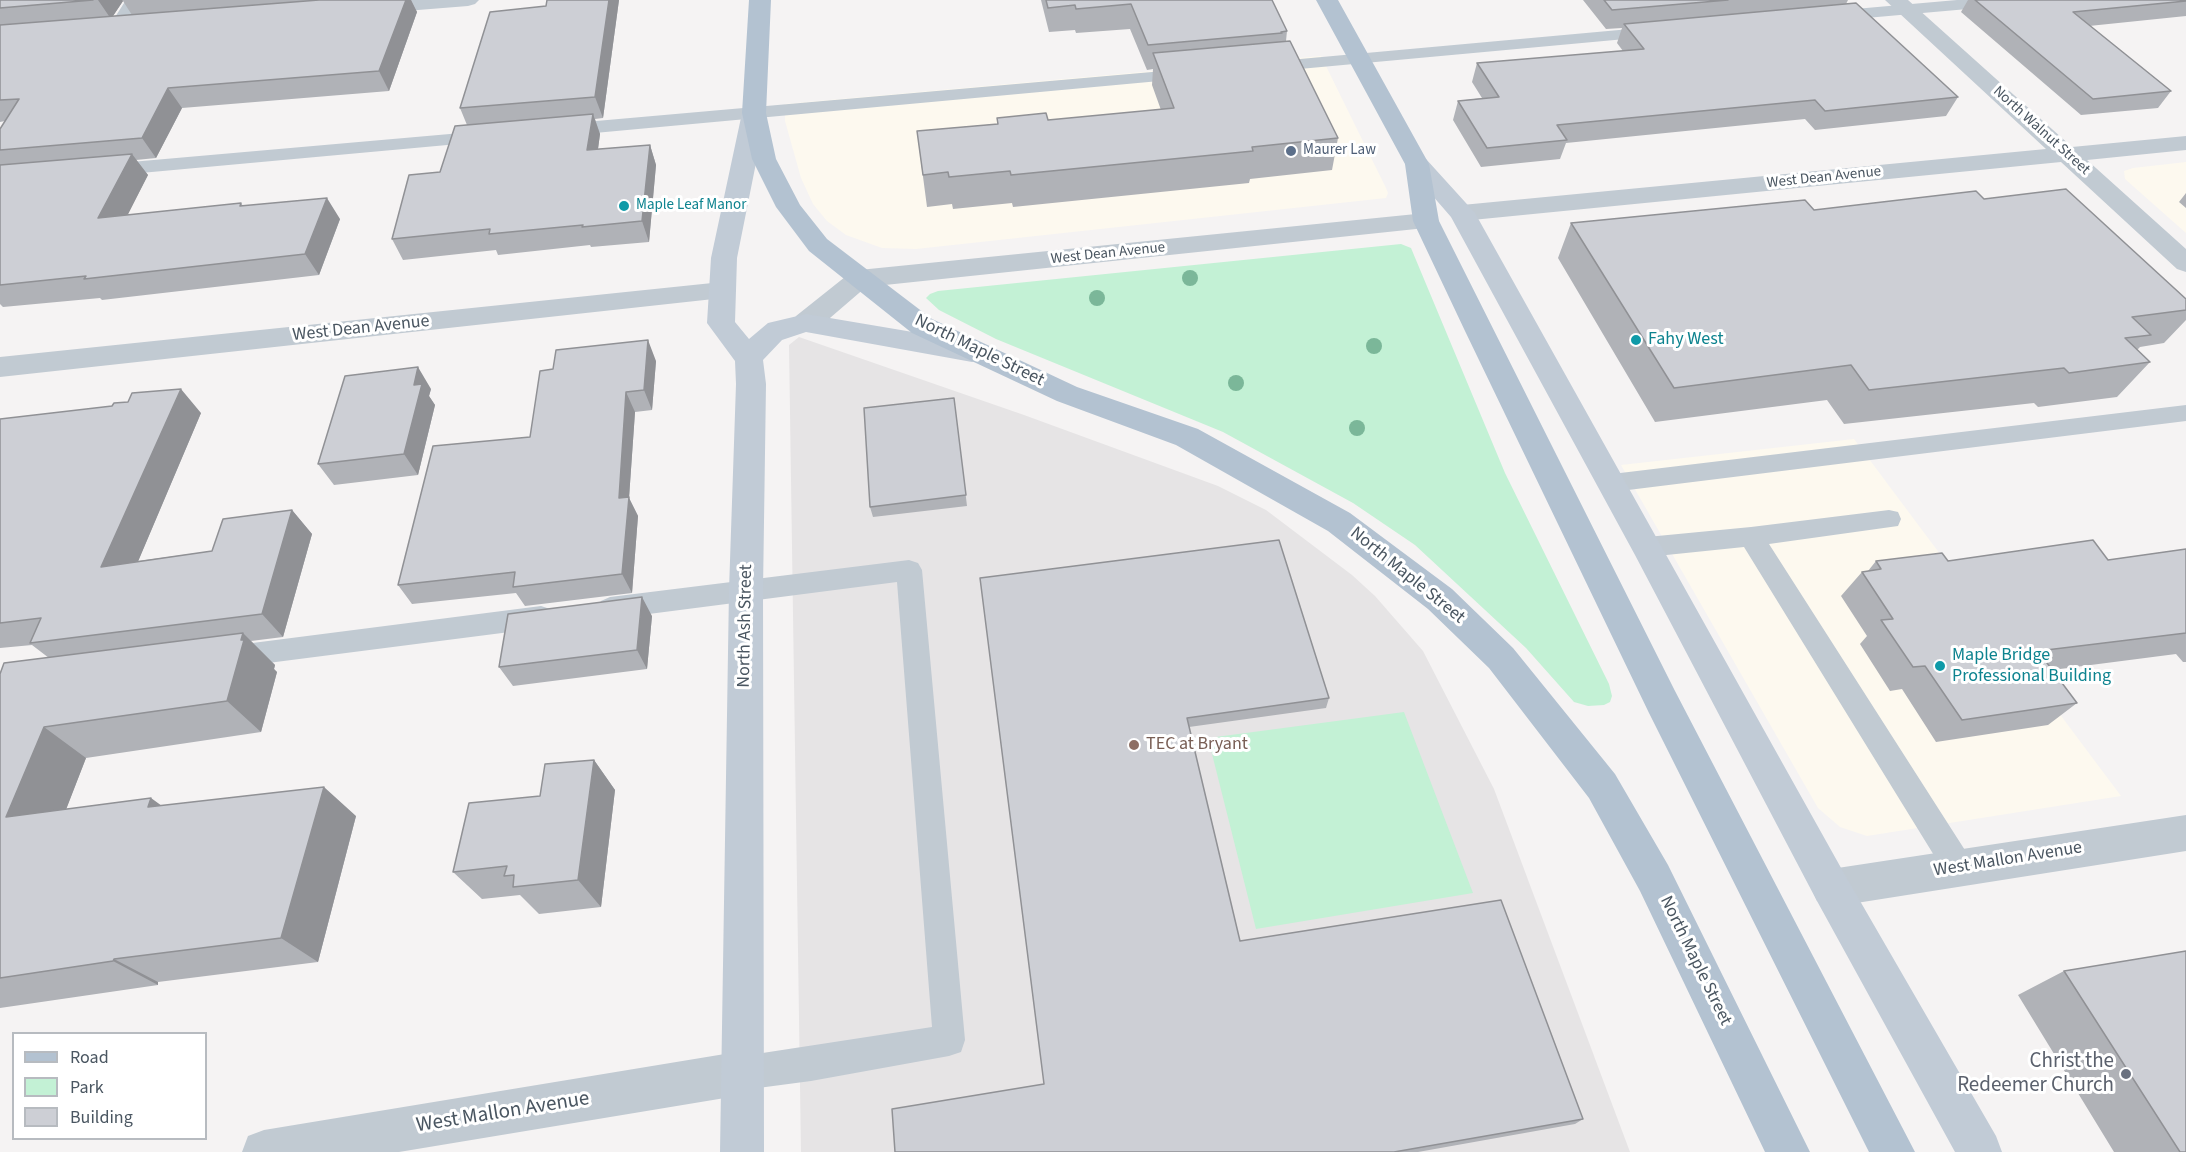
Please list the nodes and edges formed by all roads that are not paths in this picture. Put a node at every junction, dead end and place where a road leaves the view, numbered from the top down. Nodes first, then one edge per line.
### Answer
1 (134, 0) edge
2 (468, 0) edge
3 (760, 0) edge
4 (1327, 0) edge
5 (2013, 0) edge
6 (1902, 5) edge
7 (351, 9) edge
8 (1819, 18) edge
9 (140, 26) edge
10 (116, 28) junction
11 (93, 30) edge
12 (1664, 31) edge
13 (1358, 59) junction
14 (1249, 68) edge
15 (1202, 72) edge
16 (754, 113) junction
17 (542, 132) edge
18 (507, 135) edge
19 (2186, 143) edge
20 (2068, 155) junction
21 (1417, 164) junction
22 (94, 171) edge
23 (1462, 213) junction
24 (1426, 221) junction
25 (2186, 263) edge
26 (859, 279) junction
27 (722, 291) junction
28 (806, 323) junction
29 (972, 352) junction
30 (749, 359) junction
31 (0, 367) edge
32 (2186, 413) edge
33 (1612, 483) junction
34 (1889, 519) dead end
35 (1751, 537) junction
36 (1647, 547) junction
37 (746, 590) junction
38 (200, 661) edge
39 (2186, 833) edge
40 (1959, 868) junction
41 (1831, 888) junction
42 (742, 1073) junction
43 (264, 1152) edge
44 (742, 1152) edge
45 (1788, 1152) edge
46 (1893, 1152) edge
47 (1980, 1152) edge

1 - 10 lane
2 - 7 street
3 - 16 main road
4 - 13 main road
5 - 6 lane
6 - 8 lane
6 - 20 street, North Walnut Street
9 - 10 street
10 - 11 street
12 - 13 lane
13 - 14 lane
13 - 21 main road
15 - 16 lane
16 - 17 lane
16 - 26 main road
16 - 27 street
18 - 22 lane
19 - 20 street, West Dean Avenue
20 - 23 street, West Dean Avenue
20 - 25 street, North Walnut Street
21 - 23 street
21 - 24 main road
23 - 33 street
24 - 26 street, West Dean Avenue
24 - 46 main road
26 - 28 street
26 - 29 main road, North Maple Street
27 - 30 street
27 - 31 street, West Dean Avenue
28 - 29 street
28 - 30 street
29 - 45 main road, North Maple Street
30 - 37 street, North Ash Street
32 - 33 lane
33 - 36 street
34 - 35 lane
35 - 36 lane
35 - 40 lane
36 - 41 street
37 - 38 lane
37 - 42 street, North Ash Street
37 - 42 lane
39 - 40 street, West Mallon Avenue
40 - 41 street, West Mallon Avenue
41 - 47 street
42 - 43 street, West Mallon Avenue
42 - 44 street, North Ash Street

